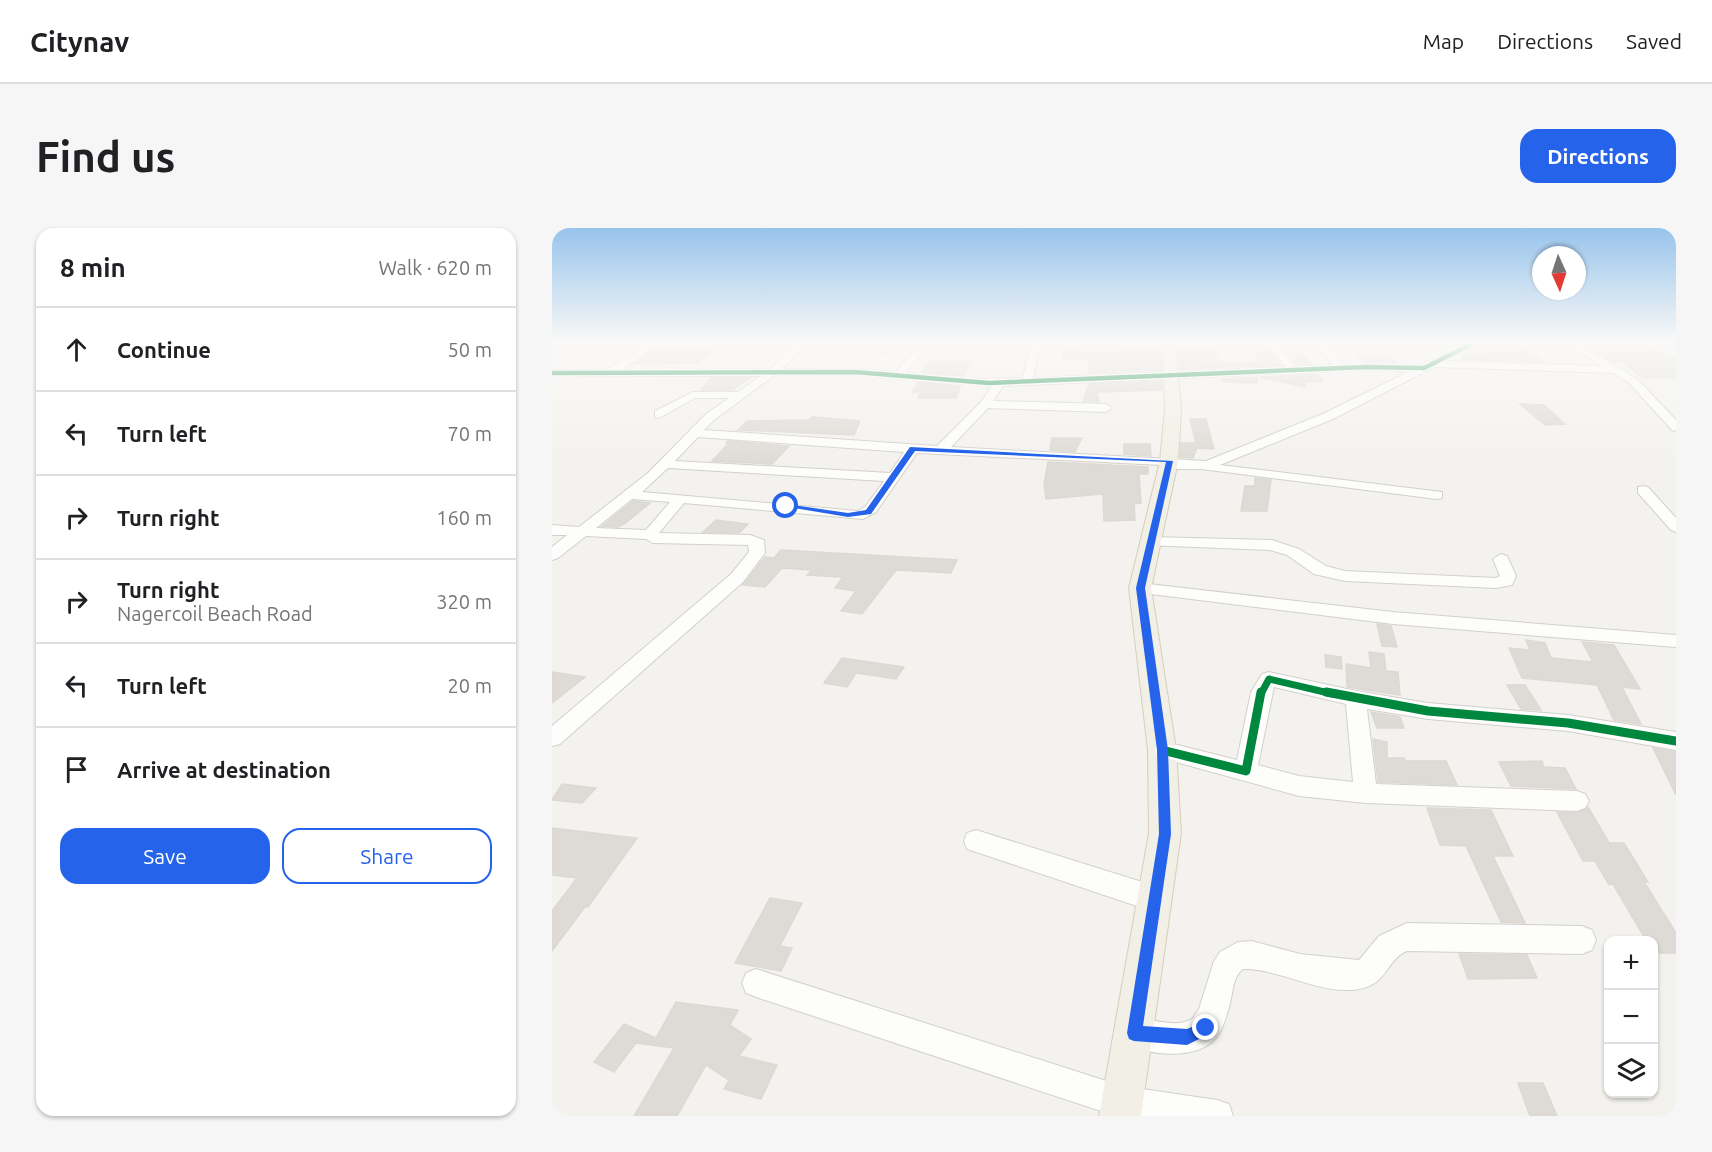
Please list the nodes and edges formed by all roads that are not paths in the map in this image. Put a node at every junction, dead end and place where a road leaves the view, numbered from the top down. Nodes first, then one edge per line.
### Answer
1 (756, 383) edge
2 (999, 383) edge
3 (1172, 383) edge
4 (1393, 383) edge
5 (1635, 383) edge
6 (741, 394) junction
7 (985, 404) junction
8 (1106, 408) dead end
9 (659, 414) dead end
10 (1676, 427) edge
11 (696, 434) junction
12 (913, 449) junction
13 (941, 450) junction
14 (1169, 463) junction
15 (666, 464) junction
16 (1203, 466) junction
17 (892, 477) junction
18 (1643, 490) dead end
19 (629, 495) junction
20 (1437, 495) dead end
21 (680, 499) junction
22 (1676, 527) edge
23 (552, 530) edge
24 (584, 532) junction
25 (650, 536) junction
26 (1151, 542) junction
27 (552, 555) edge
28 (1501, 559) dead end
29 (1140, 588) junction
30 (1676, 640) edge
31 (1356, 699) junction
32 (552, 738) edge
33 (1676, 741) edge
34 (1162, 750) junction
35 (1246, 771) junction
36 (1366, 793) junction
37 (1577, 801) dead end
38 (976, 841) dead end
39 (1155, 898) junction
40 (1582, 940) dead end
41 (756, 983) dead end
42 (1134, 1033) junction
43 (1121, 1109) edge
44 (1217, 1116) edge

1 - 6 street
2 - 7 street
3 - 14 main road
4 - 16 street
5 - 10 street
6 - 9 street
6 - 11 street
7 - 8 street
7 - 13 street
11 - 12 street
11 - 15 street
12 - 13 street
12 - 17 street
13 - 14 street
14 - 16 street
14 - 26 main road
15 - 17 street
15 - 19 street
16 - 20 street
17 - 21 street
18 - 22 street
19 - 21 street
19 - 24 street
21 - 25 street
23 - 24 street
24 - 25 street
24 - 27 street
25 - 32 street
26 - 28 street
26 - 29 main road
29 - 30 street
29 - 34 main road
31 - 33 street
31 - 35 street
31 - 36 street
34 - 35 street
34 - 39 main road
35 - 36 street
36 - 37 street
38 - 39 street
39 - 42 main road
40 - 42 street
41 - 43 street
42 - 43 main road
43 - 44 street

